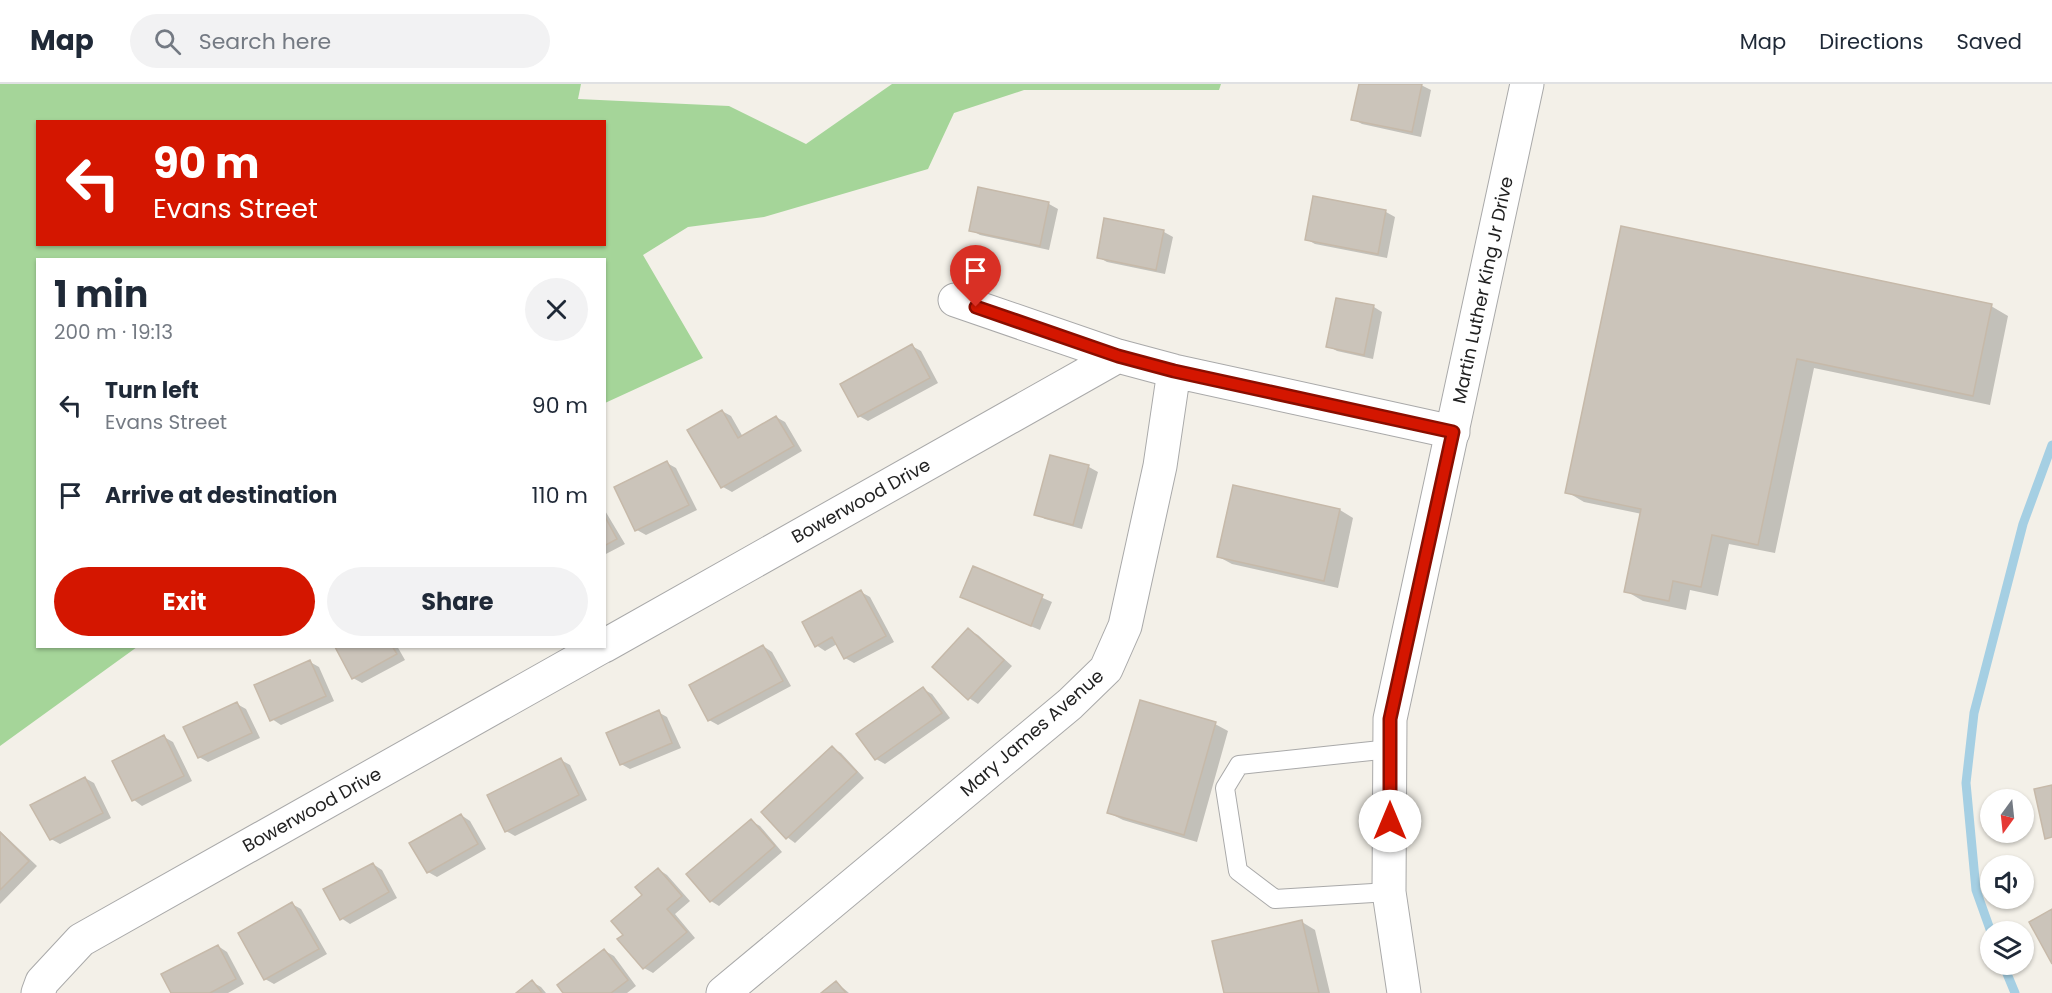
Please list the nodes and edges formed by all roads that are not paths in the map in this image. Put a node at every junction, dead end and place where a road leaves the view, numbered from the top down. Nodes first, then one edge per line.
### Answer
1 (1527, 84) edge
2 (955, 300) dead end
3 (1118, 356) junction
4 (1174, 371) junction
5 (1453, 432) junction
6 (606, 645) edge
7 (600, 648) edge
8 (1390, 749) junction
9 (1389, 892) junction
10 (38, 993) edge
11 (723, 993) edge
12 (1404, 993) edge

1 - 5 street, Martin Luther King Jr Drive
2 - 3 street
3 - 4 street
3 - 6 street, Bowerwood Drive
4 - 5 street
4 - 11 street, Mary James Avenue
5 - 8 street, Martin Luther King Jr Drive
7 - 10 street, Bowerwood Drive
8 - 9 street, Martin Luther King Jr Drive
8 - 9 lane
9 - 12 street, Martin Luther King Jr Drive

